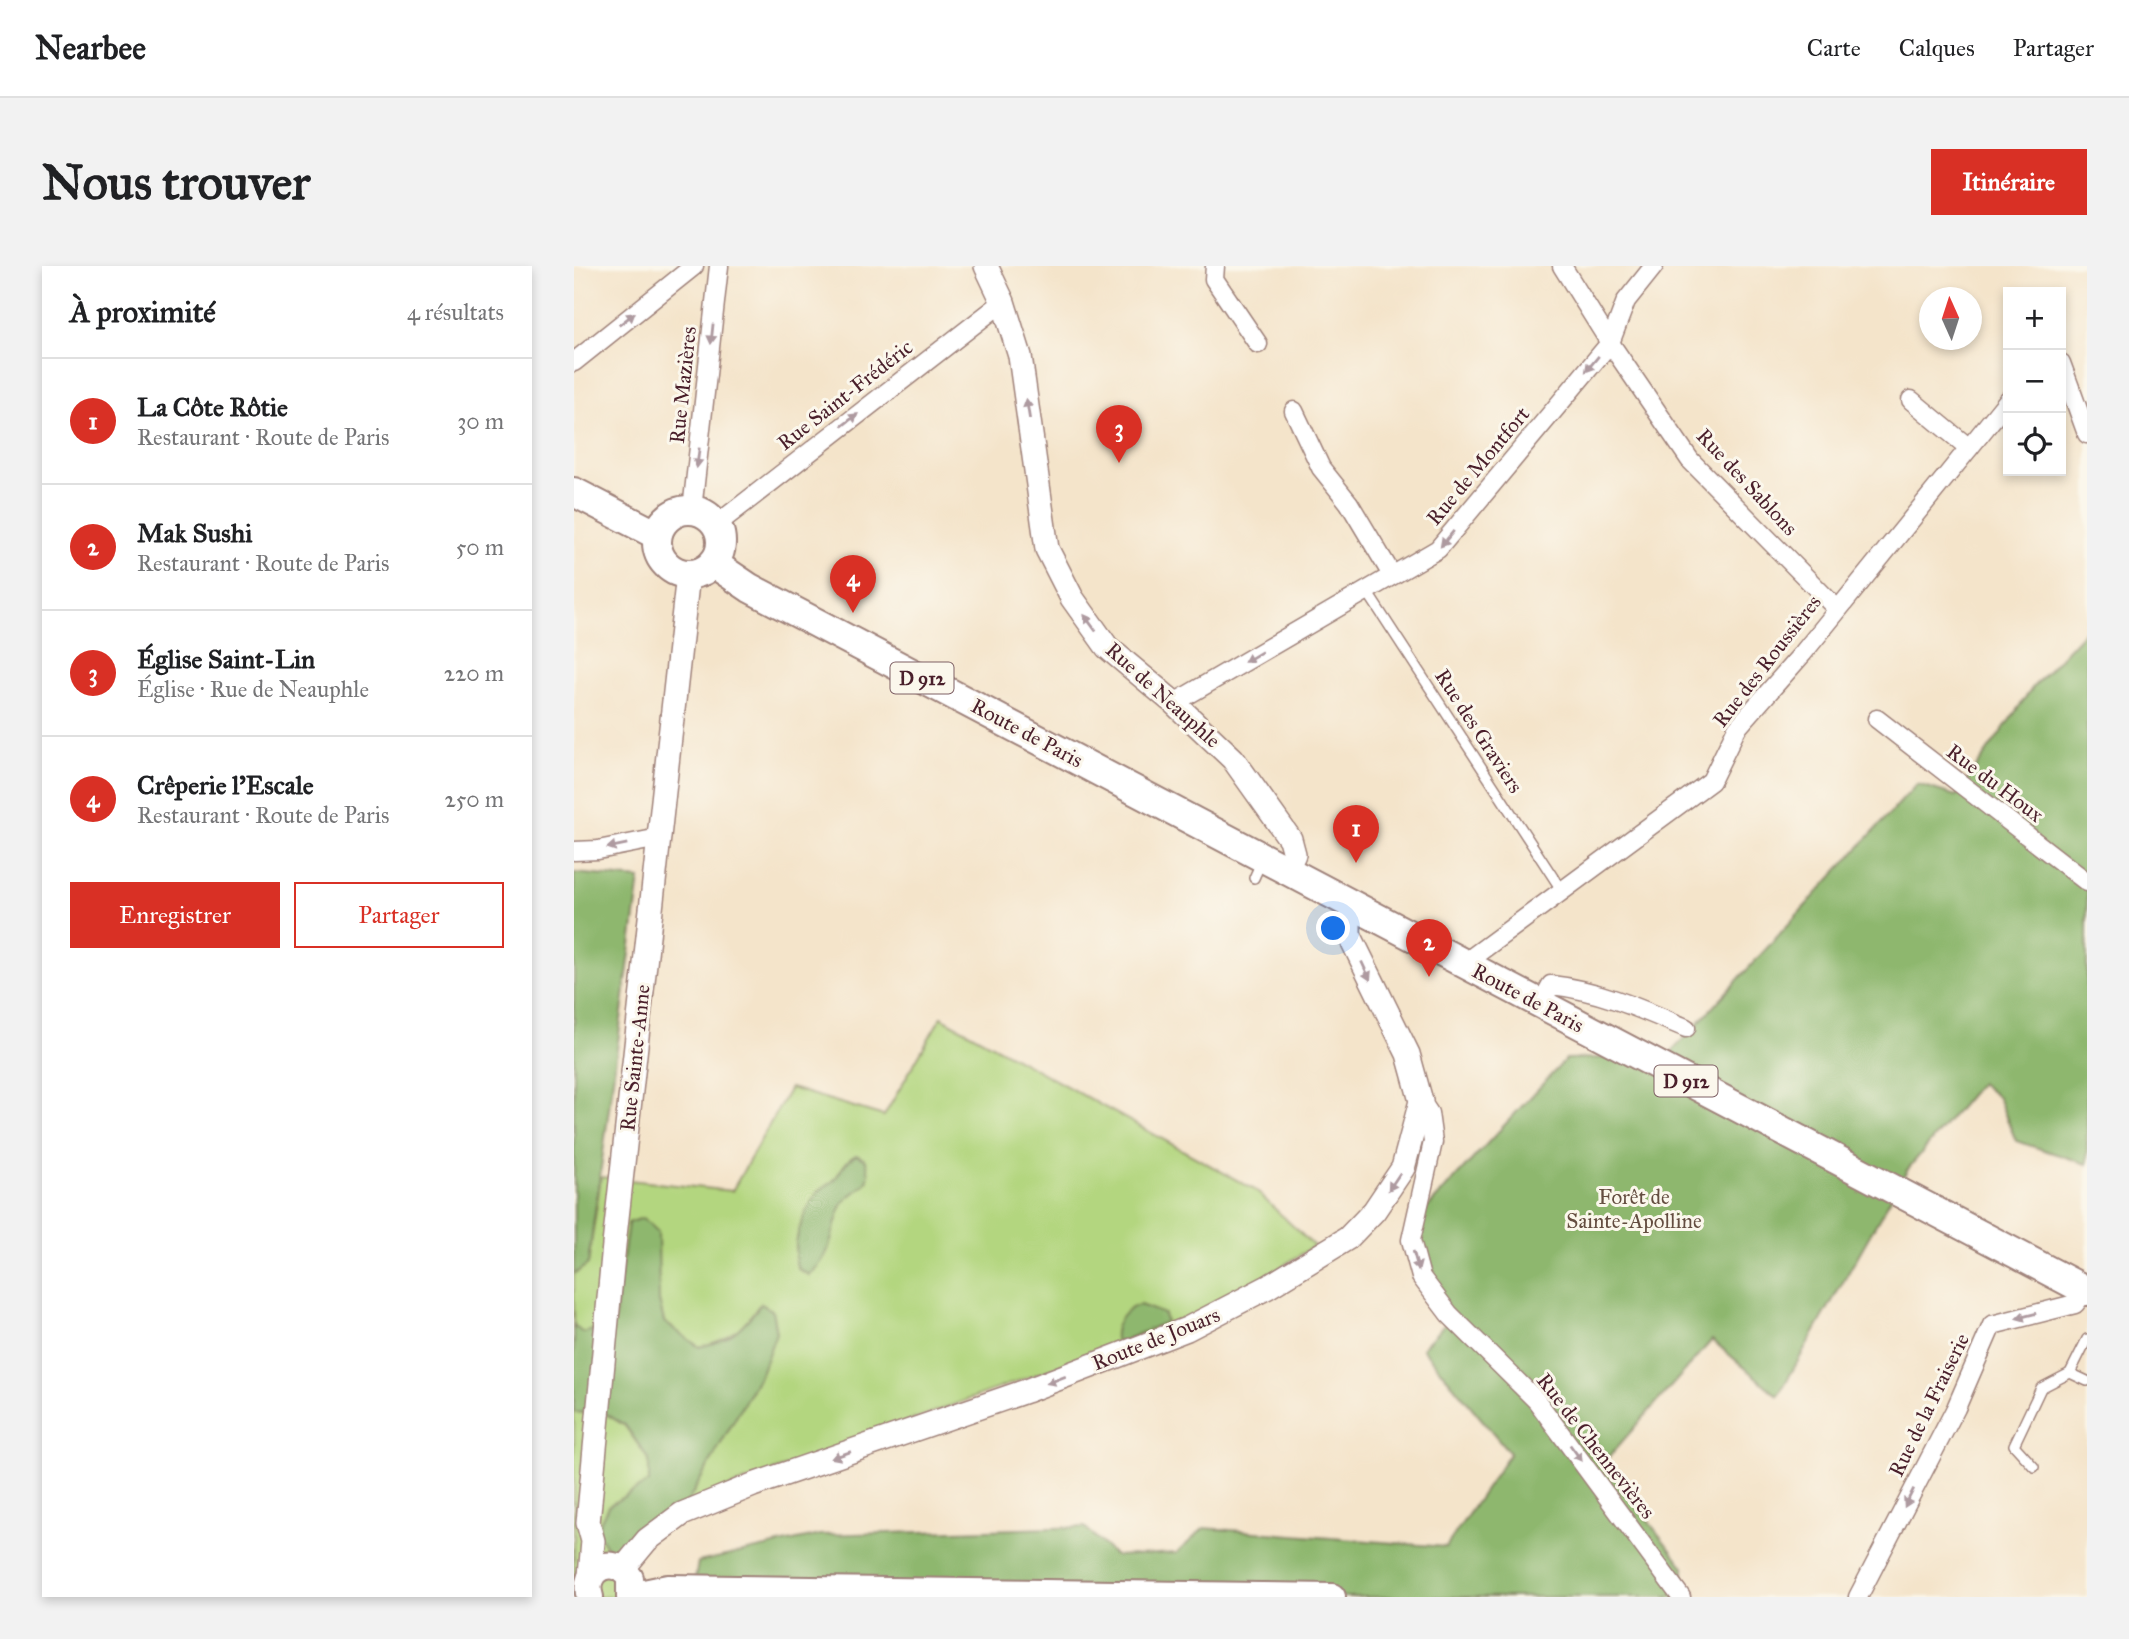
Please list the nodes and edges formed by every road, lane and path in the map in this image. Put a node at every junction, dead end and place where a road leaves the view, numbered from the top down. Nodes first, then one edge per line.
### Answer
1 (694, 266) edge
2 (719, 266) edge
3 (986, 266) edge
4 (1562, 266) edge
5 (1654, 266) edge
6 (1214, 267) edge
7 (1003, 302) junction
8 (1610, 343) junction
9 (1258, 344) dead end
10 (574, 362) edge
11 (2066, 376) edge
12 (1911, 400) dead end
13 (2003, 406) edge
14 (1294, 411) dead end
15 (2087, 434) edge
16 (1969, 448) junction
17 (574, 492) edge
18 (692, 510) junction
19 (716, 525) junction
20 (657, 535) junction
21 (701, 569) junction
22 (1392, 575) junction
23 (1366, 590) junction
24 (1837, 609) junction
25 (1174, 703) junction
26 (1877, 719) dead end
27 (659, 838) junction
28 (574, 851) edge
29 (1267, 869) junction
30 (2087, 882) edge
31 (1562, 891) junction
32 (1354, 908) junction
33 (1463, 964) junction
34 (1540, 1004) junction
35 (1686, 1028) dead end
36 (1421, 1101) junction
37 (2086, 1290) edge
38 (2087, 1339) edge
39 (2070, 1373) junction
40 (2087, 1381) edge
41 (2034, 1467) dead end
42 (593, 1541) junction
43 (625, 1580) edge
44 (589, 1591) edge
45 (1332, 1597) edge
46 (1681, 1597) edge
47 (1858, 1597) edge

10 -> 1 street
2 -> 18 street, Rue Mazières
3 - 7 street, Rue de Neauphle
4 - 8 street, Rue des Sablons
5 - 8 street, Rue de Montfort
6 - 9 street
19 -> 7 street, Rue Saint-Frédéric
25 -> 7 street, Rue de Neauphle
8 -> 22 street, Rue de Montfort
8 - 24 street, Rue des Sablons
11 - 15 street
12 - 16 street
13 - 16 street, Rue des Roussières
14 - 22 street
16 - 24 street, Rue des Roussières
17 - 20 main road
18 - 19 main road
18 - 20 main road
19 - 21 main road
20 - 21 main road
21 - 27 street, Rue Sainte-Anne
21 - 29 main road, Route de Paris / D 912
22 - 23 street, Rue de Montfort
23 -> 25 street, Rue de Montfort
23 - 31 lane, Rue des Graviers
24 - 31 street, Rue des Roussières
25 - 29 street, Rue de Neauphle
26 - 30 street, Rue du Houx
27 -> 28 street
27 - 42 street, Rue Sainte-Anne
29 - 32 main road, Route de Paris / D 912
31 - 33 street, Rue des Roussières
32 - 33 main road, Route de Paris / D 912
32 -> 36 street
33 - 34 main road, Route de Paris / D 912
34 - 35 street
34 - 37 main road, Route de Paris / D 912
36 -> 43 street, Route de Jouars
36 -> 46 street, Rue de Chennevières
37 -> 47 street, Rue de la Fraiserie
38 - 39 lane
39 - 40 lane
39 - 41 lane
42 - 43 street
42 - 44 street, Rue Sainte-Anne
43 - 44 main road
43 - 45 main road

